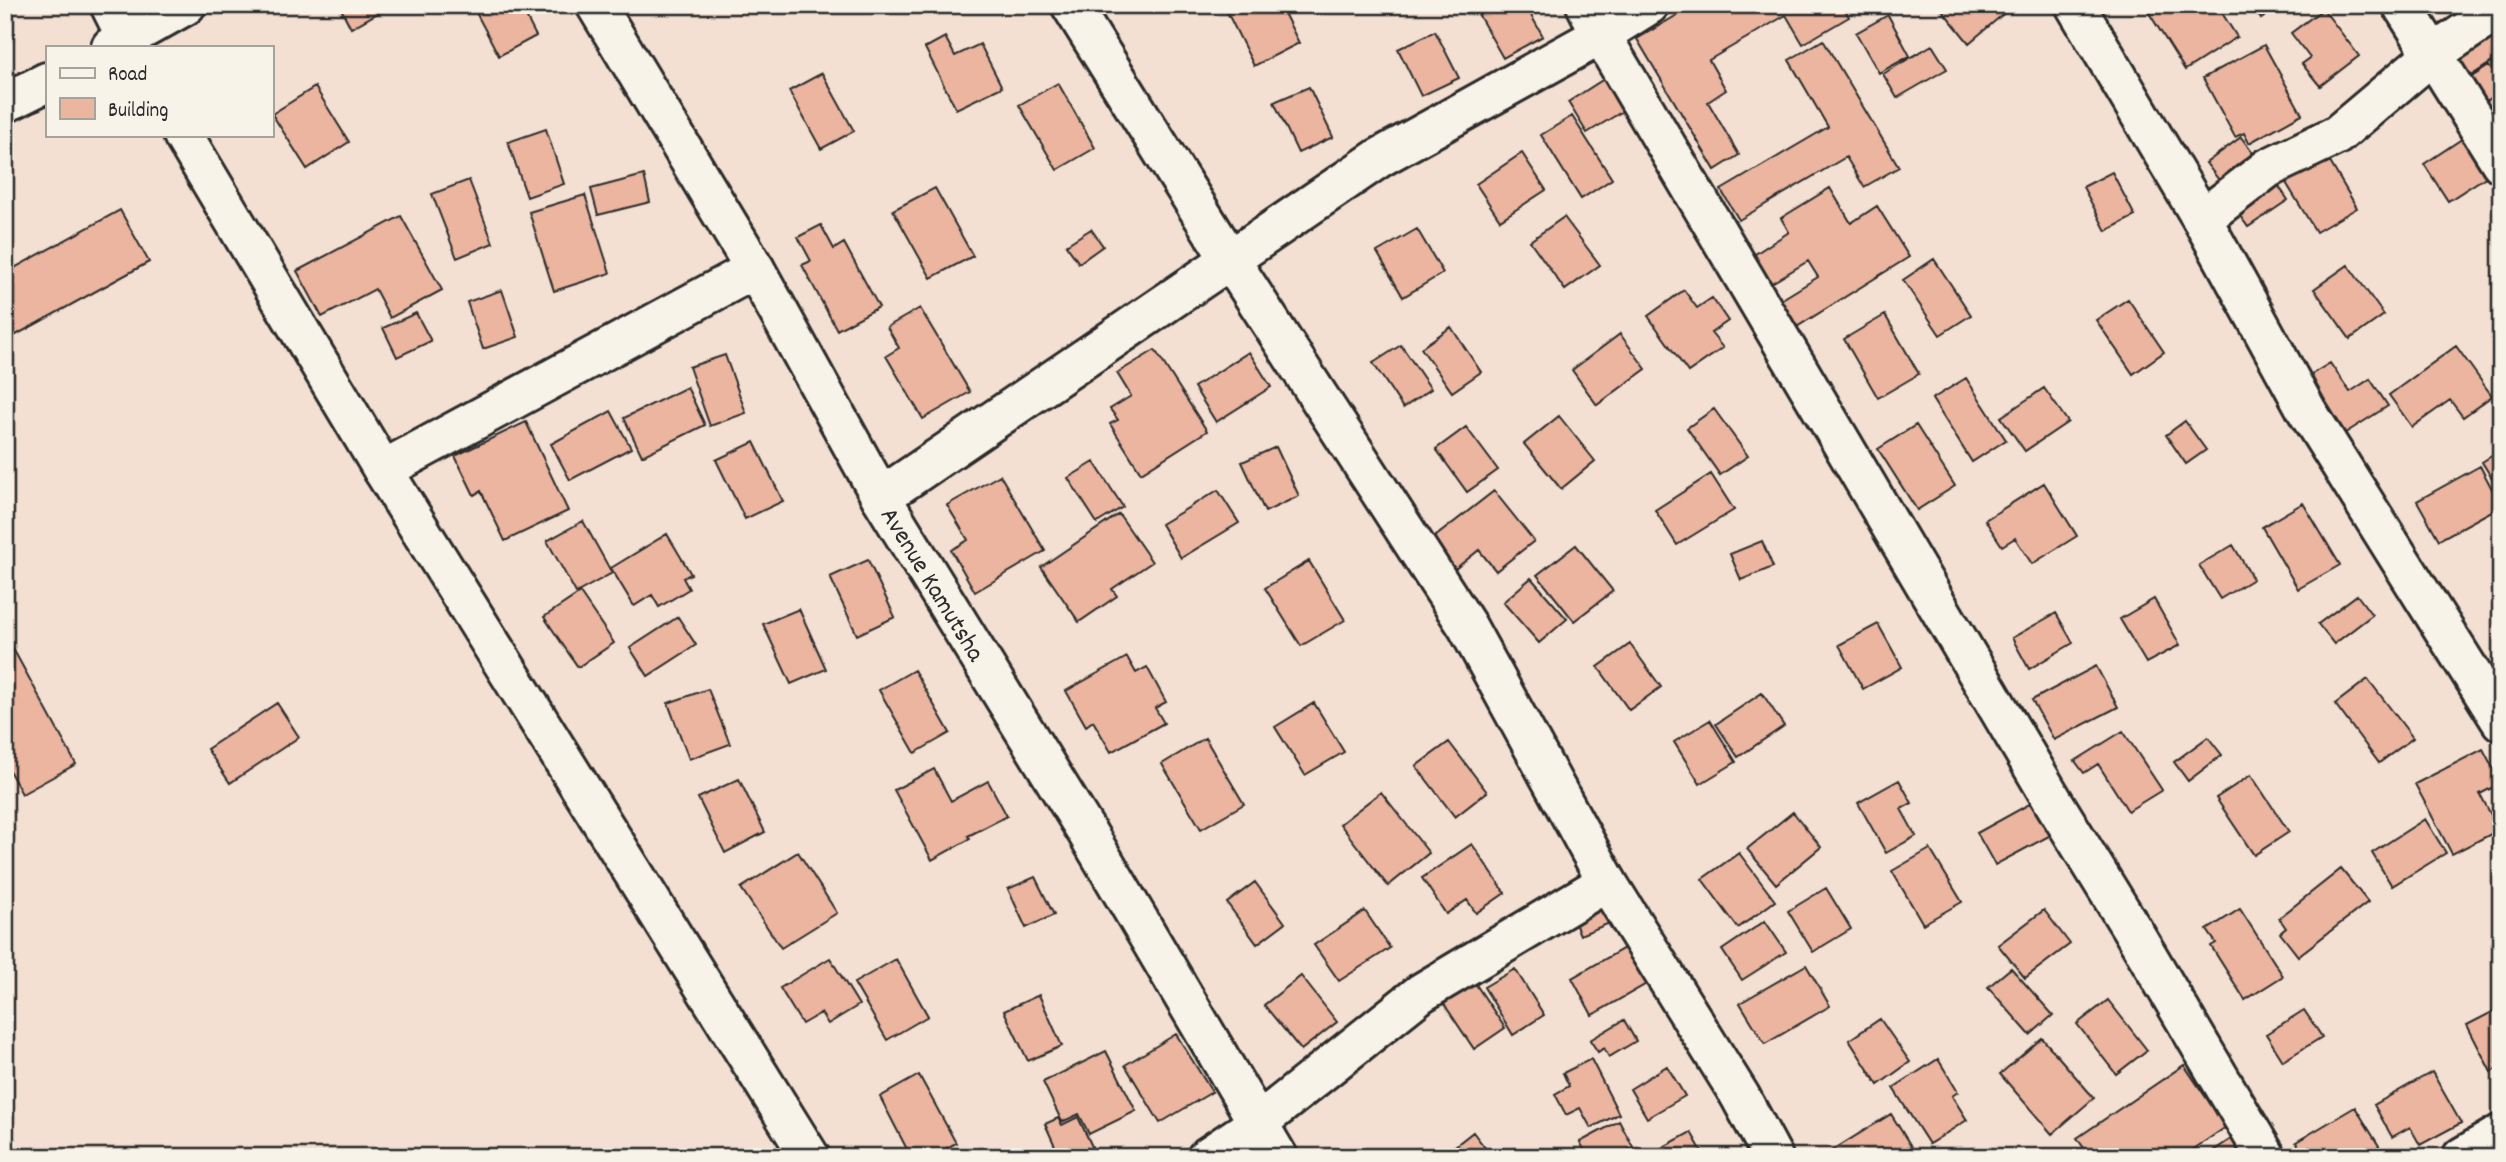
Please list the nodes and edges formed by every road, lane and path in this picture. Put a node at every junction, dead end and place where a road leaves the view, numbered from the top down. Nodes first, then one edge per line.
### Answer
1 (186, 5) edge
2 (596, 5) edge
3 (1071, 5) edge
4 (1649, 5) edge
5 (2075, 5) edge
6 (2402, 5) edge
7 (2501, 8) edge
8 (1593, 20) edge
9 (119, 35) edge
10 (2433, 54) junction
11 (46, 82) edge
12 (5, 103) edge
13 (184, 136) edge
14 (2501, 163) edge
15 (2202, 219) junction
16 (1229, 258) junction
17 (755, 269) junction
18 (383, 470) junction
19 (881, 497) junction
20 (2501, 721) edge
21 (1607, 882) junction
22 (1258, 1123) junction
23 (2501, 1134) edge
24 (810, 1157) edge
25 (1207, 1157) edge
26 (1278, 1157) edge
27 (1773, 1157) edge
28 (2266, 1157) edge
29 (2462, 1157) edge

1 - 9 street
2 - 17 street, Avenue Kamutsha
3 - 16 street
4 - 8 street
5 - 15 street
6 - 10 street
7 - 10 street
8 - 16 street
8 - 28 street
10 - 14 street
10 - 15 street
11 - 12 street
13 - 18 street
15 - 20 street
16 - 19 street
16 - 21 street
17 - 18 street
17 - 19 street, Avenue Kamutsha
18 - 24 street
19 - 22 street, Avenue Kamutsha
21 - 22 street
21 - 27 street
22 - 25 street
22 - 26 street, Avenue Kamutsha
23 - 29 street

